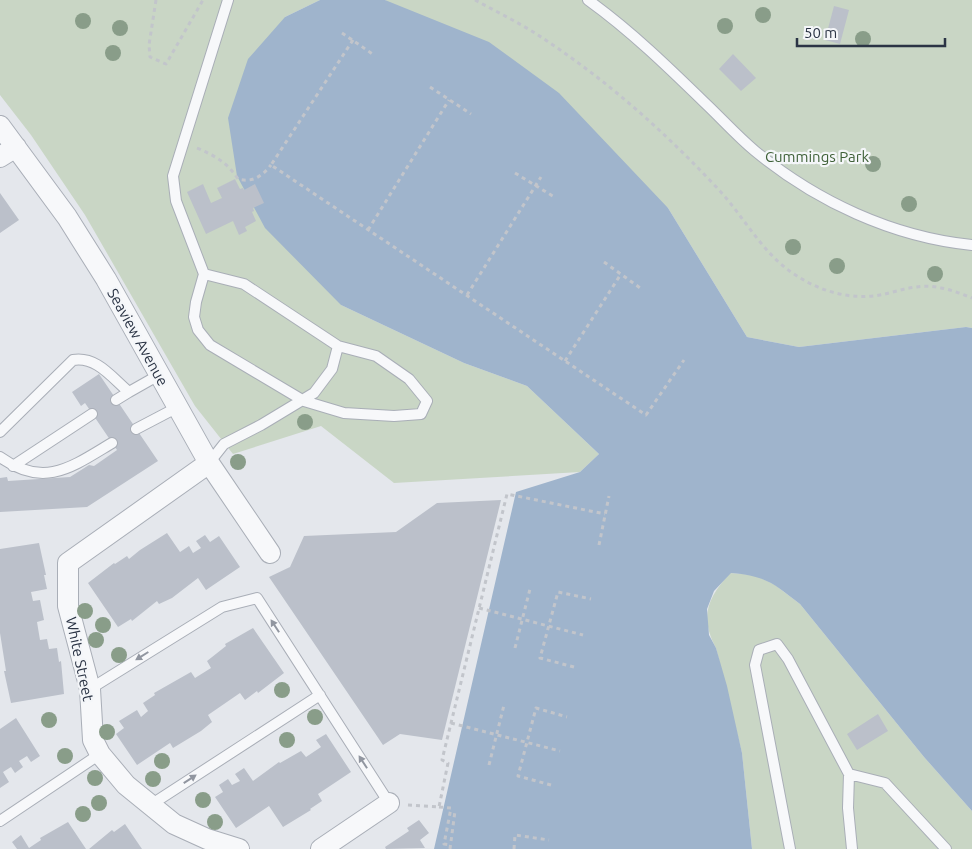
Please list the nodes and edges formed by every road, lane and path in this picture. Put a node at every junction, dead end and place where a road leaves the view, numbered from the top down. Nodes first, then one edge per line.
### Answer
1 (156, 0) edge
2 (203, 0) edge
3 (228, 0) edge
4 (475, 0) edge
5 (588, 0) edge
6 (342, 33) dead end
7 (353, 40) junction
8 (374, 55) dead end
9 (430, 87) dead end
10 (449, 100) junction
11 (471, 114) dead end
12 (0, 126) edge
13 (185, 142) junction
14 (8, 152) edge
15 (271, 165) junction
16 (515, 173) dead end
17 (541, 177) dead end
18 (535, 185) junction
19 (556, 198) dead end
20 (368, 230) junction
21 (972, 245) edge
22 (604, 262) dead end
23 (204, 274) junction
24 (621, 274) junction
25 (643, 290) dead end
26 (466, 295) junction
27 (972, 298) edge
28 (338, 346) junction
29 (684, 360) dead end
30 (565, 361) junction
31 (159, 375) junction
32 (129, 392) junction
33 (116, 400) dead end
34 (304, 401) junction
35 (178, 407) junction
36 (92, 414) dead end
37 (136, 429) dead end
38 (0, 432) edge
39 (112, 443) dead end
40 (0, 457) edge
41 (209, 463) junction
42 (13, 466) junction
43 (609, 496) dead end
44 (605, 514) junction
45 (600, 545) dead end
46 (270, 554) dead end
47 (530, 589) dead end
48 (590, 599) dead end
49 (479, 608) junction
50 (522, 618) junction
51 (549, 625) junction
52 (583, 634) dead end
53 (515, 648) dead end
54 (574, 667) dead end
55 (90, 689) junction
56 (320, 695) junction
57 (504, 705) dead end
58 (567, 717) dead end
59 (451, 723) junction
60 (497, 735) junction
61 (527, 743) junction
62 (560, 751) dead end
63 (100, 754) junction
64 (489, 765) dead end
65 (850, 774) junction
66 (551, 785) dead end
67 (389, 803) junction
68 (149, 806) junction
69 (439, 807) junction
70 (455, 811) dead end
71 (0, 821) edge
72 (548, 840) dead end
73 (451, 847) edge
74 (238, 849) edge
75 (320, 849) edge
76 (514, 849) edge
77 (790, 849) edge
78 (852, 849) edge
79 (946, 849) edge

1 - 2 path
3 - 13 lane
4 - 27 path
5 - 21 lane
6 - 7 path
7 - 8 path
7 - 15 path
9 - 10 path
10 - 11 path
10 - 20 path
12 - 14 street, Seaview Avenue
13 - 15 path
13 - 23 lane
14 - 31 street, Seaview Avenue
15 - 20 path
16 - 18 path
17 - 18 path
18 - 19 path
18 - 26 path
20 - 26 path
22 - 24 path
23 - 28 lane
23 - 34 lane
24 - 25 path
24 - 30 path
26 - 30 path
28 - 34 lane
28 - 34 lane
29 - 30 path
31 - 32 lane
31 - 35 street, Seaview Avenue
32 - 33 lane
32 - 38 lane
34 - 41 lane
35 - 37 lane
35 - 41 street, Seaview Avenue
36 - 42 lane
39 - 42 lane
40 - 42 lane
41 - 46 street, Seaview Avenue
41 - 55 street, White Street
43 - 44 path
44 - 45 path
44 - 49 path
47 - 50 path
48 - 51 path
49 - 50 path
49 - 59 path
50 - 51 path
50 - 53 path
51 - 52 path
51 - 54 path
56 -> 55 lane
55 - 63 street, White Street
67 -> 56 lane
68 -> 56 lane
57 - 60 path
58 - 61 path
59 - 60 path
59 - 69 path
60 - 61 path
60 - 64 path
61 - 62 path
61 - 66 path
63 - 68 street, White Street
63 - 71 lane
65 - 77 lane
65 - 78 lane
65 - 79 lane
67 - 69 path
67 - 75 street
68 - 74 street, White Street
69 - 73 path
70 - 73 path
72 - 76 path

